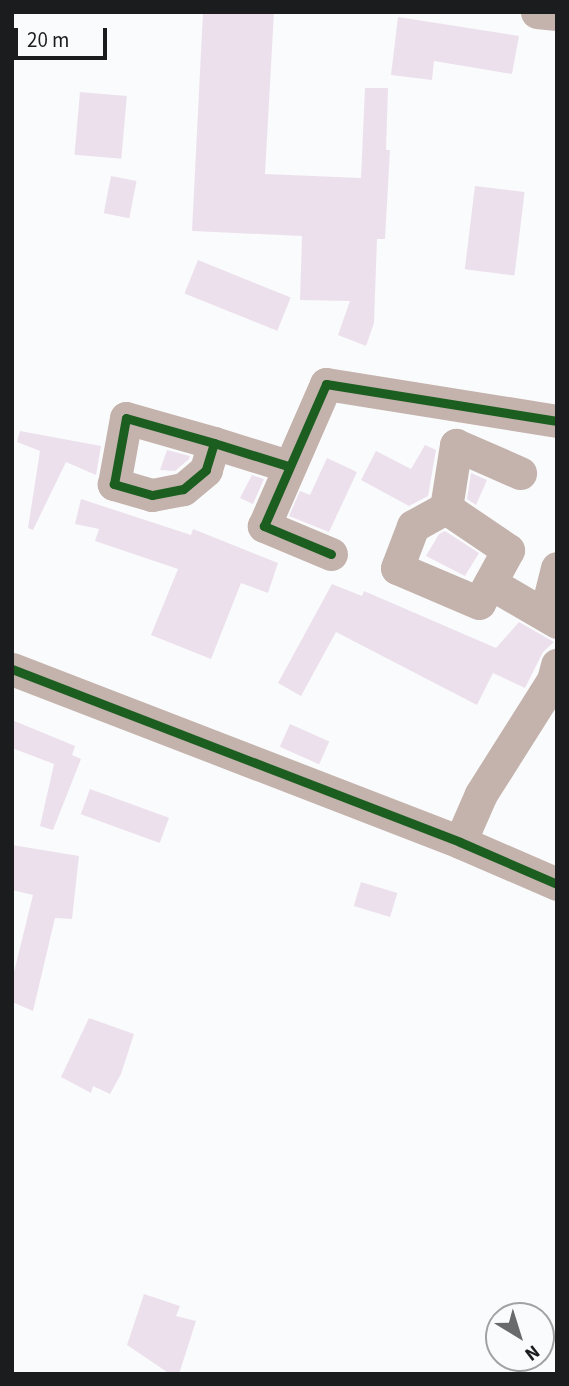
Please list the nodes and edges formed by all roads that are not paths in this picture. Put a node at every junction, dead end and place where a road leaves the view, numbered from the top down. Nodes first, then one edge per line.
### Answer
1 (537, 12) edge
2 (557, 15) edge
3 (557, 421) edge
4 (214, 443) dead end
5 (288, 466) junction
6 (520, 474) dead end
7 (446, 508) junction
8 (331, 554) dead end
9 (557, 568) edge
10 (490, 583) junction
11 (557, 621) edge
12 (557, 665) edge
13 (12, 669) edge
14 (460, 842) junction
15 (557, 884) edge

1 - 2 street
3 - 5 street
4 - 5 street
5 - 8 street
6 - 7 street
7 - 10 street
7 - 10 street
9 - 11 street
10 - 11 street
12 - 14 street
13 - 14 street
14 - 15 street

